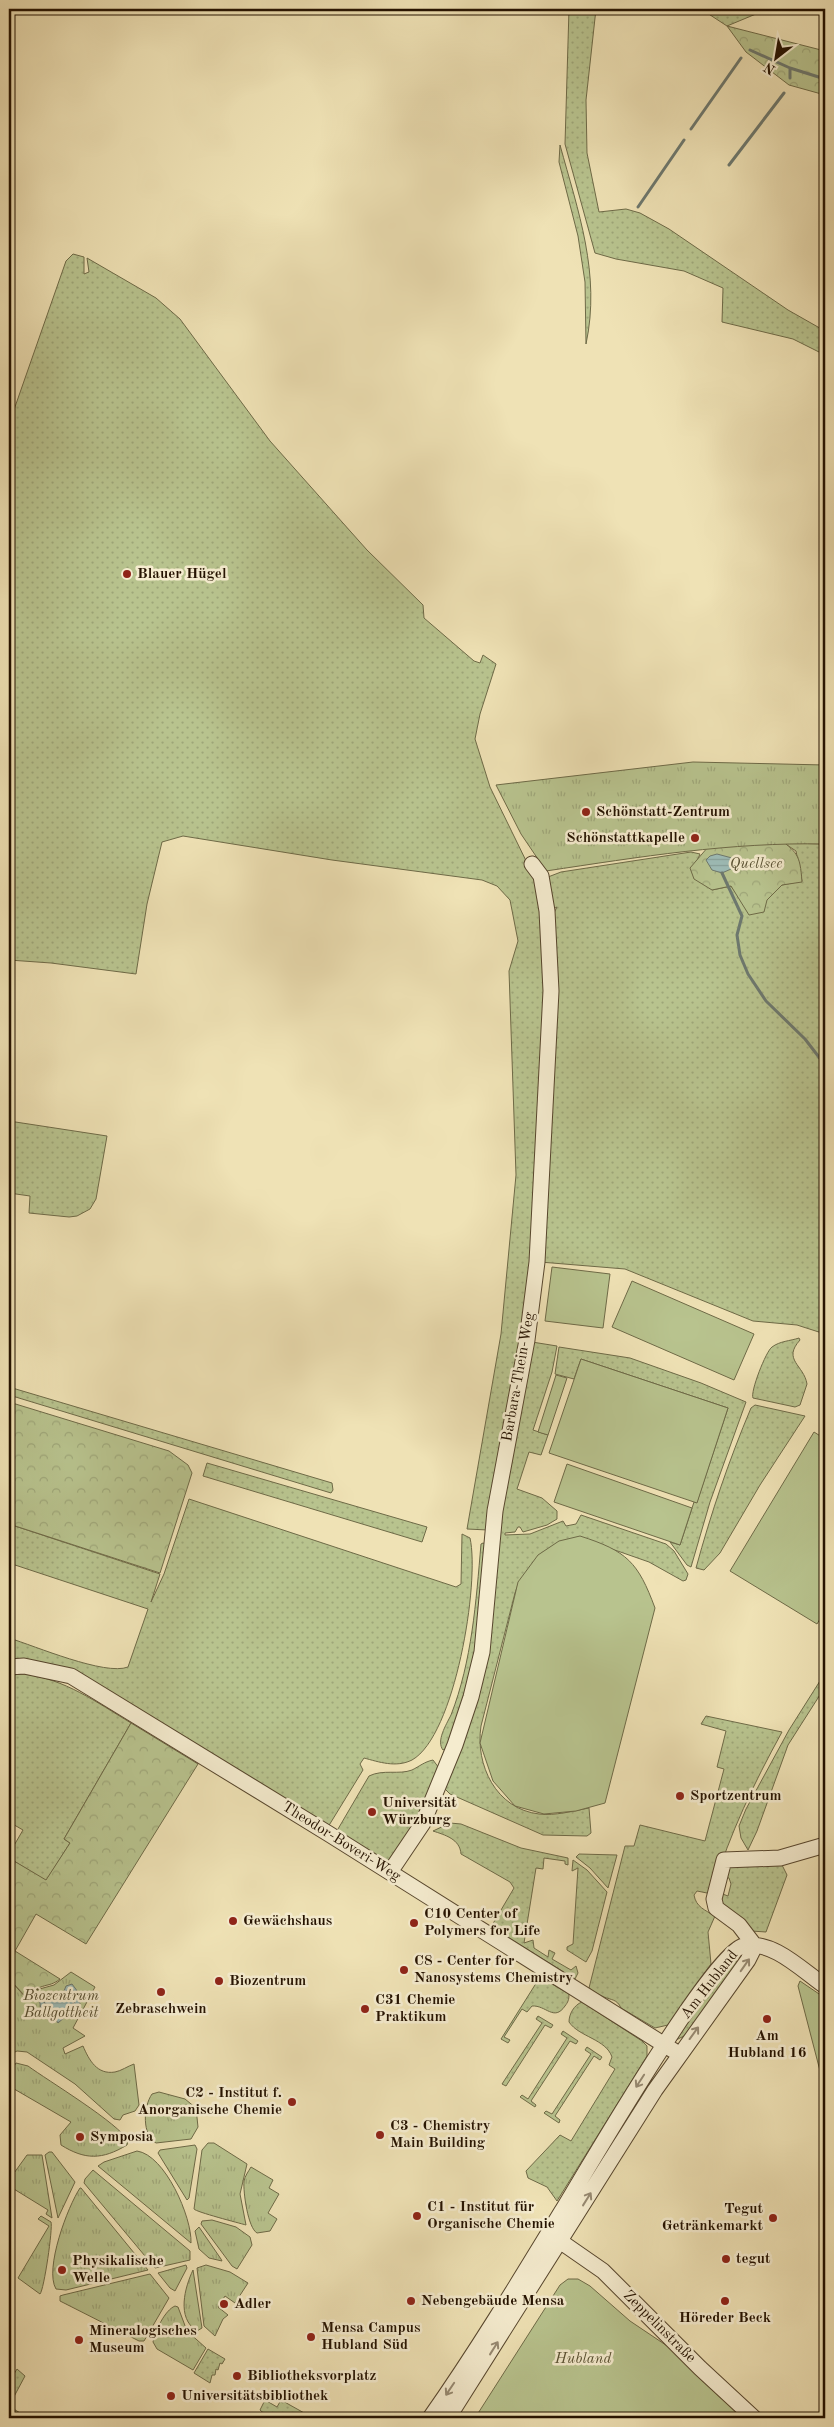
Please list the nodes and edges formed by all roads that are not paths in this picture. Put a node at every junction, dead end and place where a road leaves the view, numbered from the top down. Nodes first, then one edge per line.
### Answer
1 (532, 864) dead end
2 (9, 1667) edge
3 (825, 1845) edge
4 (390, 1872) junction
5 (755, 1946) junction
6 (825, 1986) edge
7 (665, 2044) junction
8 (679, 2054) junction
9 (555, 2237) junction
10 (430, 2418) edge
11 (448, 2418) edge
12 (754, 2418) edge

1 - 4 street, Barbara-Thein-Weg
2 - 4 street, Theodor-Boveri-Weg
3 - 5 street
4 - 7 street, Theodor-Boveri-Weg
5 - 6 street
5 - 7 street, Am Hubland
8 -> 5 street, Am Hubland
7 - 8 street, Theodor-Boveri-Weg
7 -> 9 street, Am Hubland
9 -> 8 street, Am Hubland
9 -> 10 street, Am Hubland
11 -> 9 street, Am Hubland
9 - 12 street, Zeppelinstraße

